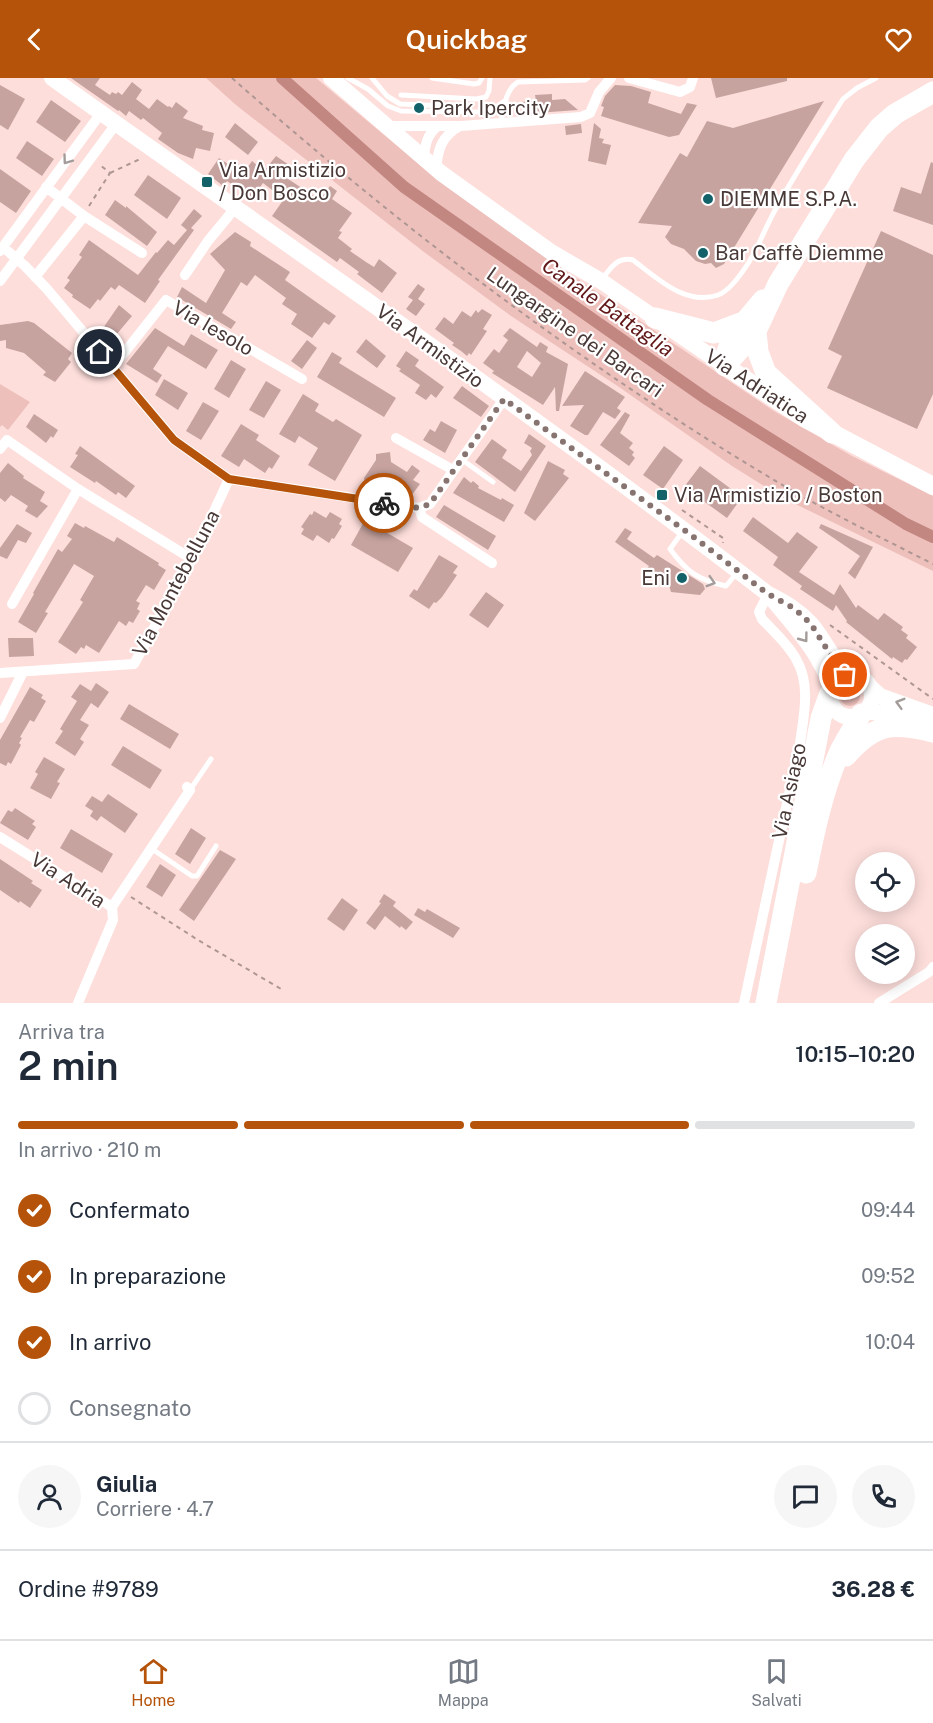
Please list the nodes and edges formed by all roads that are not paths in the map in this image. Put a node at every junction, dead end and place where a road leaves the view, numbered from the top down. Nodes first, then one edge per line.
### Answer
1 (52, 78) edge
2 (331, 78) edge
3 (348, 78) edge
4 (372, 78) edge
5 (432, 78) edge
6 (482, 78) edge
7 (490, 78) edge
8 (588, 78) edge
9 (612, 78) edge
10 (629, 78) edge
11 (693, 78) edge
12 (876, 78) edge
13 (509, 80) dead end
14 (511, 88) junction
15 (933, 92) edge
16 (401, 95) dead end
17 (506, 100) junction
18 (469, 107) dead end
19 (101, 113) junction
20 (116, 124) junction
21 (500, 124) junction
22 (386, 126) junction
23 (438, 126) junction
24 (461, 126) junction
25 (430, 164) junction
26 (46, 187) junction
27 (62, 198) junction
28 (236, 207) junction
29 (86, 212) junction
30 (2, 249) edge
31 (142, 253) dead end
32 (17, 259) junction
33 (185, 275) dead end
34 (35, 277) junction
35 (0, 280) edge
36 (601, 280) junction
37 (655, 318) junction
38 (749, 326) junction
39 (725, 366) junction
40 (113, 367) junction
41 (302, 379) dead end
42 (504, 399) junction
43 (832, 433) junction
44 (396, 438) dead end
45 (0, 449) edge
46 (461, 459) junction
47 (453, 470) junction
48 (229, 479) junction
49 (493, 482) dead end
50 (933, 486) edge
51 (78, 489) junction
52 (419, 508) junction
53 (684, 530) junction
54 (192, 559) junction
55 (492, 563) dead end
56 (738, 570) junction
57 (768, 594) junction
58 (12, 604) dead end
59 (23, 672) junction
60 (0, 673) edge
61 (853, 675) junction
62 (869, 686) junction
63 (830, 691) junction
64 (863, 713) junction
65 (933, 715) edge
66 (0, 718) edge
67 (933, 730) edge
68 (211, 759) dead end
69 (834, 769) junction
70 (189, 788) joint
71 (0, 837) edge
72 (216, 846) dead end
73 (152, 849) junction
74 (112, 907) junction
75 (933, 967) edge
76 (78, 1003) edge
77 (744, 1003) edge
78 (766, 1003) edge
79 (781, 1003) edge
80 (879, 1003) edge

1 - 19 street, Via Armistizio
2 - 22 street, Via Adriatica
3 - 17 lane
4 - 18 lane
5 - 6 lane
7 - 16 lane
8 - 14 lane
9 - 21 street
10 - 11 street
12 - 36 lane
13 - 14 lane
14 - 17 lane
15 - 38 highway
17 - 21 lane
19 - 20 street, Via Armistizio
19 -> 26 street
20 - 27 street
20 - 28 street, Via Armistizio
21 - 24 street
22 - 23 street
22 - 25 street, Via Adriatica
23 - 24 street
23 - 25 street
24 - 25 street
25 - 36 street, Via Adriatica
26 - 27 street
26 - 30 street
27 - 29 street
27 - 32 street
28 - 33 street
28 - 42 street, Via Armistizio
29 - 31 street
29 - 34 street
30 - 32 street
32 - 34 street
32 - 35 street
34 - 40 street
36 - 37 street, Via Adriatica
37 - 38 highway
37 - 39 street, Via Adriatica
38 - 39 highway
38 - 43 highway
39 - 43 main road, Via Adriatica
40 - 41 street, Via Iesolo
40 - 48 street
42 - 46 street
42 - 53 street, Via Armistizio
43 - 50 main road, Via Adriatica
44 - 47 street
45 - 51 street
46 - 47 street
46 - 49 lane
47 - 52 street
48 - 52 street
48 - 54 street, Via Montebelluna
51 - 54 street
51 - 58 street
52 - 55 street
53 - 56 street, Via Armistizio
53 -> 56 lane
54 - 59 street, Via Montebelluna
56 - 57 street, Via Armistizio
57 - 61 street, Via Armistizio
57 -> 63 street, Via Armistizio
57 - 77 street, Via Asiago
59 - 60 street, Via Montebelluna
59 - 66 street
61 - 62 street, Via Armistizio
61 - 63 street
62 - 64 street
65 -> 62 street, Via Armistizio
63 - 64 street, Via Armistizio
63 - 78 highway
64 - 67 street, Via Armistizio
64 - 69 highway
67 - 69 highway
68 - 70 lane
69 - 79 highway
70 - 73 street
71 - 74 street, Via Adria
72 - 73 lane
73 - 74 street
74 - 76 street, Via Adria
75 - 80 street

